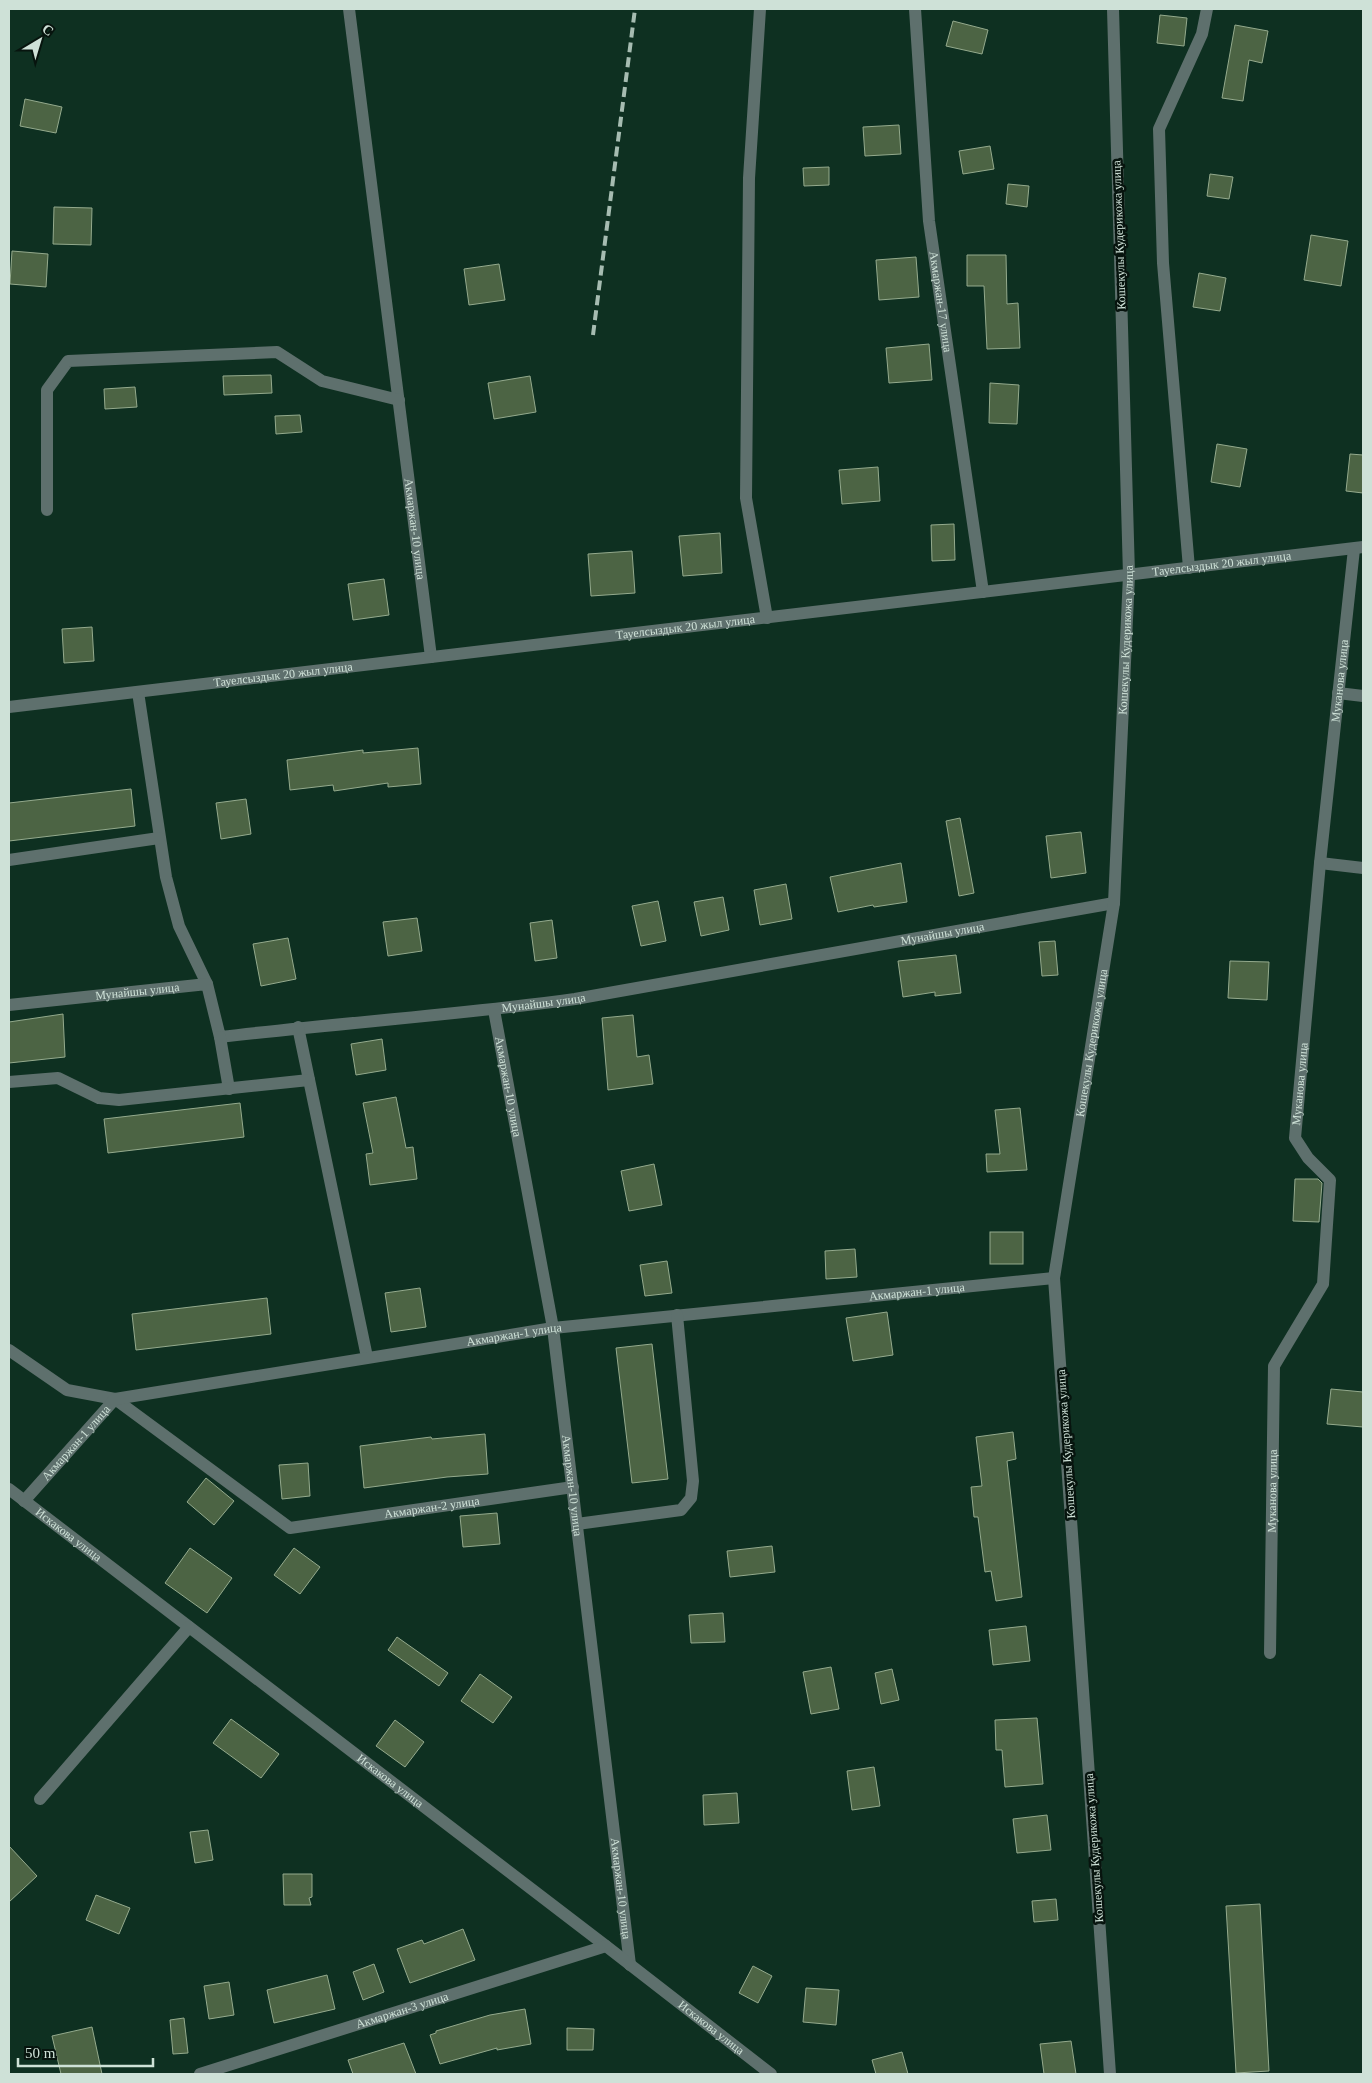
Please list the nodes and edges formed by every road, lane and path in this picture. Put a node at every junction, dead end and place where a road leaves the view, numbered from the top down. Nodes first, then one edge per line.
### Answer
1 (348, 9) edge
2 (760, 9) edge
3 (915, 9) edge
4 (1113, 9) edge
5 (1207, 9) edge
6 (399, 400) junction
7 (48, 510) dead end
8 (1358, 548) edge
9 (1189, 568) junction
10 (1129, 575) junction
11 (983, 592) junction
12 (767, 618) junction
13 (431, 657) junction
14 (138, 692) junction
15 (1338, 693) junction
16 (1363, 696) edge
17 (9, 707) edge
18 (159, 838) junction
19 (9, 860) edge
20 (1320, 863) junction
21 (1363, 868) edge
22 (1114, 903) junction
23 (207, 984) junction
24 (9, 1004) edge
25 (494, 1010) junction
26 (298, 1027) junction
27 (220, 1037) junction
28 (309, 1080) junction
29 (9, 1082) edge
30 (229, 1088) junction
31 (1054, 1278) junction
32 (678, 1315) junction
33 (553, 1328) junction
34 (9, 1350) edge
35 (367, 1357) junction
36 (115, 1399) junction
37 (573, 1487) junction
38 (9, 1490) edge
39 (24, 1501) junction
40 (578, 1524) junction
41 (189, 1627) junction
42 (1270, 1653) dead end
43 (40, 1799) dead end
44 (606, 1946) junction
45 (630, 1964) junction
46 (200, 2074) edge
47 (771, 2074) edge
48 (1110, 2074) edge

1 - 6 street, Акмаржан-10 улица
2 - 12 street
3 - 11 street, Акмаржан-17 улица
4 - 10 street, Кошекулы Кудерикожа улица
5 - 9 street
6 - 7 street
6 - 13 street, Акмаржан-10 улица
8 - 9 street, Тауелсыздык 20 жыл улица
8 - 15 street, Муканова улица
9 - 10 street, Тауелсыздык 20 жыл улица
10 - 11 street, Тауелсыздык 20 жыл улица
10 - 22 street, Кошекулы Кудерикожа улица
11 - 12 street, Тауелсыздык 20 жыл улица
12 - 13 street, Тауелсыздык 20 жыл улица
13 - 14 street, Тауелсыздык 20 жыл улица
14 - 17 street, Тауелсыздык 20 жыл улица
14 - 18 street
15 - 16 street
15 - 20 street, Муканова улица
18 - 19 street
18 - 23 street
20 - 21 street
20 - 42 street, Муканова улица
22 - 25 street, Мунайшы улица
22 - 31 street, Кошекулы Кудерикожа улица
23 - 24 street, Мунайшы улица
23 - 27 street
25 - 26 street, Мунайшы улица
25 - 33 street, Акмаржан-10 улица
26 - 27 street, Мунайшы улица
26 - 28 street
27 - 30 street
28 - 30 street
28 - 35 street
29 - 30 street
31 - 32 street, Акмаржан-1 улица
31 - 48 street, Кошекулы Кудерикожа улица
32 - 33 street, Акмаржан-1 улица
32 - 40 street
33 - 35 street, Акмаржан-1 улица
33 - 37 street, Акмаржан-10 улица
34 - 36 street
35 - 36 street, Акмаржан-1 улица
36 - 37 street, Акмаржан-2 улица
36 - 39 street, Акмаржан-1 улица
37 - 40 street, Акмаржан-10 улица
38 - 39 street, Искакова улица
39 - 41 street, Искакова улица
40 - 45 street, Акмаржан-10 улица
41 - 43 street
41 - 44 street, Искакова улица
44 - 45 street, Искакова улица
44 - 46 street, Акмаржан-3 улица
45 - 47 street, Искакова улица

